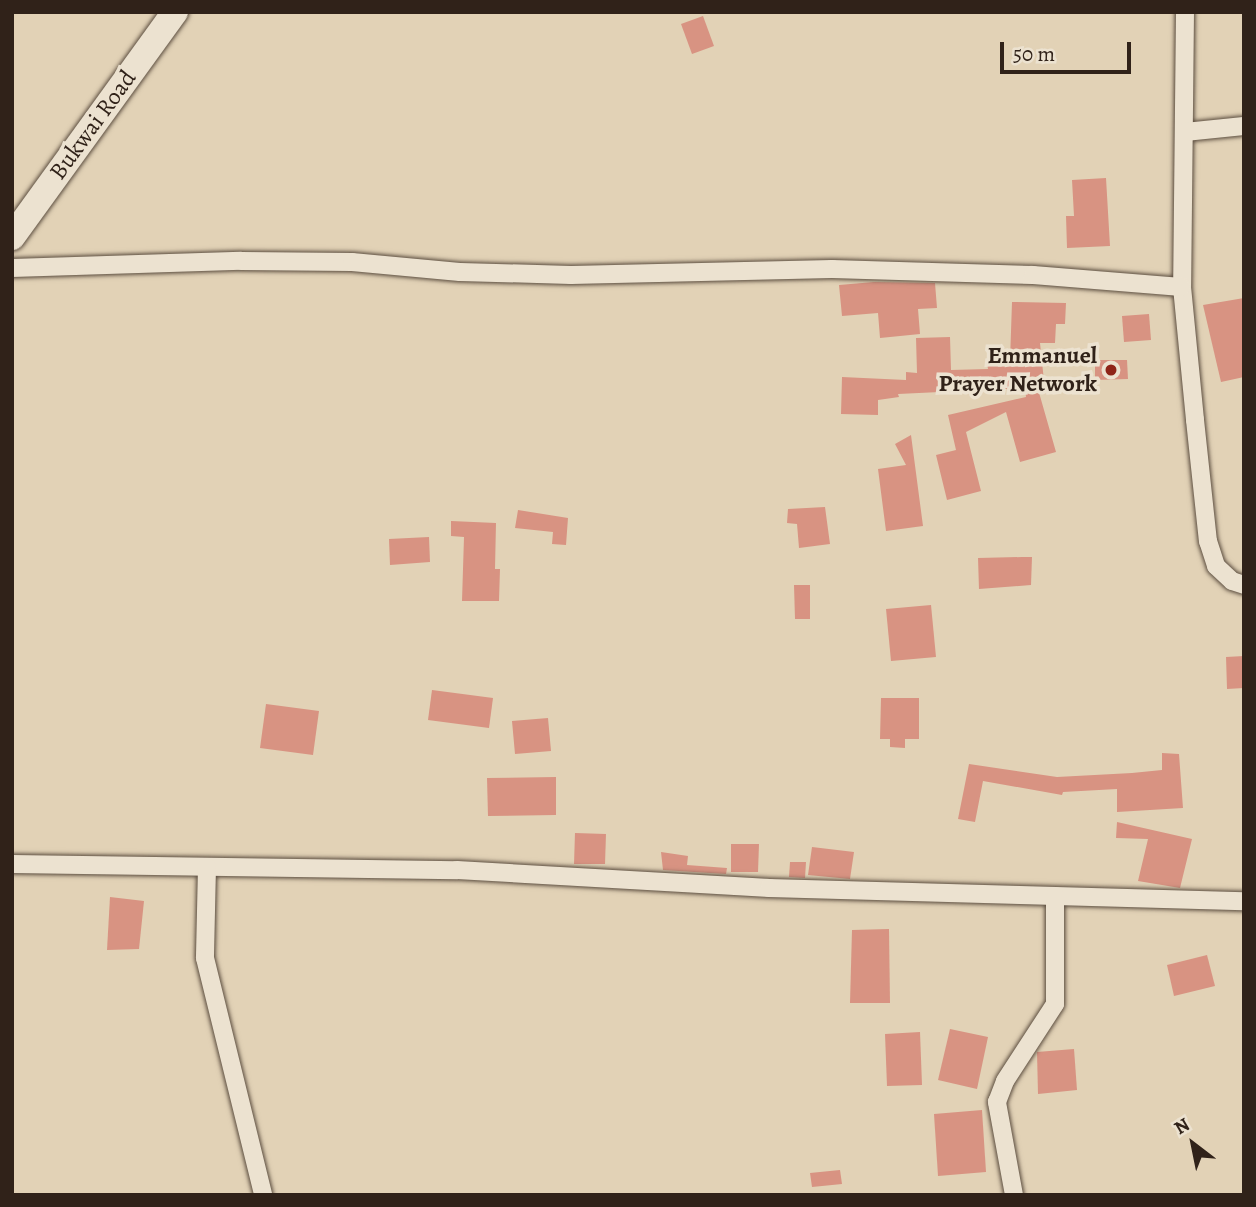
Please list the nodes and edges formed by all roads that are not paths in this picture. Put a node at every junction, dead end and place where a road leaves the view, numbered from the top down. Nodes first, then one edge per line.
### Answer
1 (175, 12) edge
2 (1185, 12) edge
3 (1244, 126) edge
4 (1185, 132) junction
5 (12, 237) edge
6 (12, 268) edge
7 (1182, 287) junction
8 (1244, 585) edge
9 (12, 864) edge
10 (207, 867) junction
11 (1055, 896) junction
12 (1244, 901) edge
13 (262, 1195) edge
14 (1014, 1195) edge

1 - 5 street, Bukwai Road
2 - 4 street
3 - 4 street
4 - 7 street
6 - 7 street
7 - 8 street
9 - 10 street
10 - 11 street
10 - 13 street
11 - 12 street
11 - 14 street

